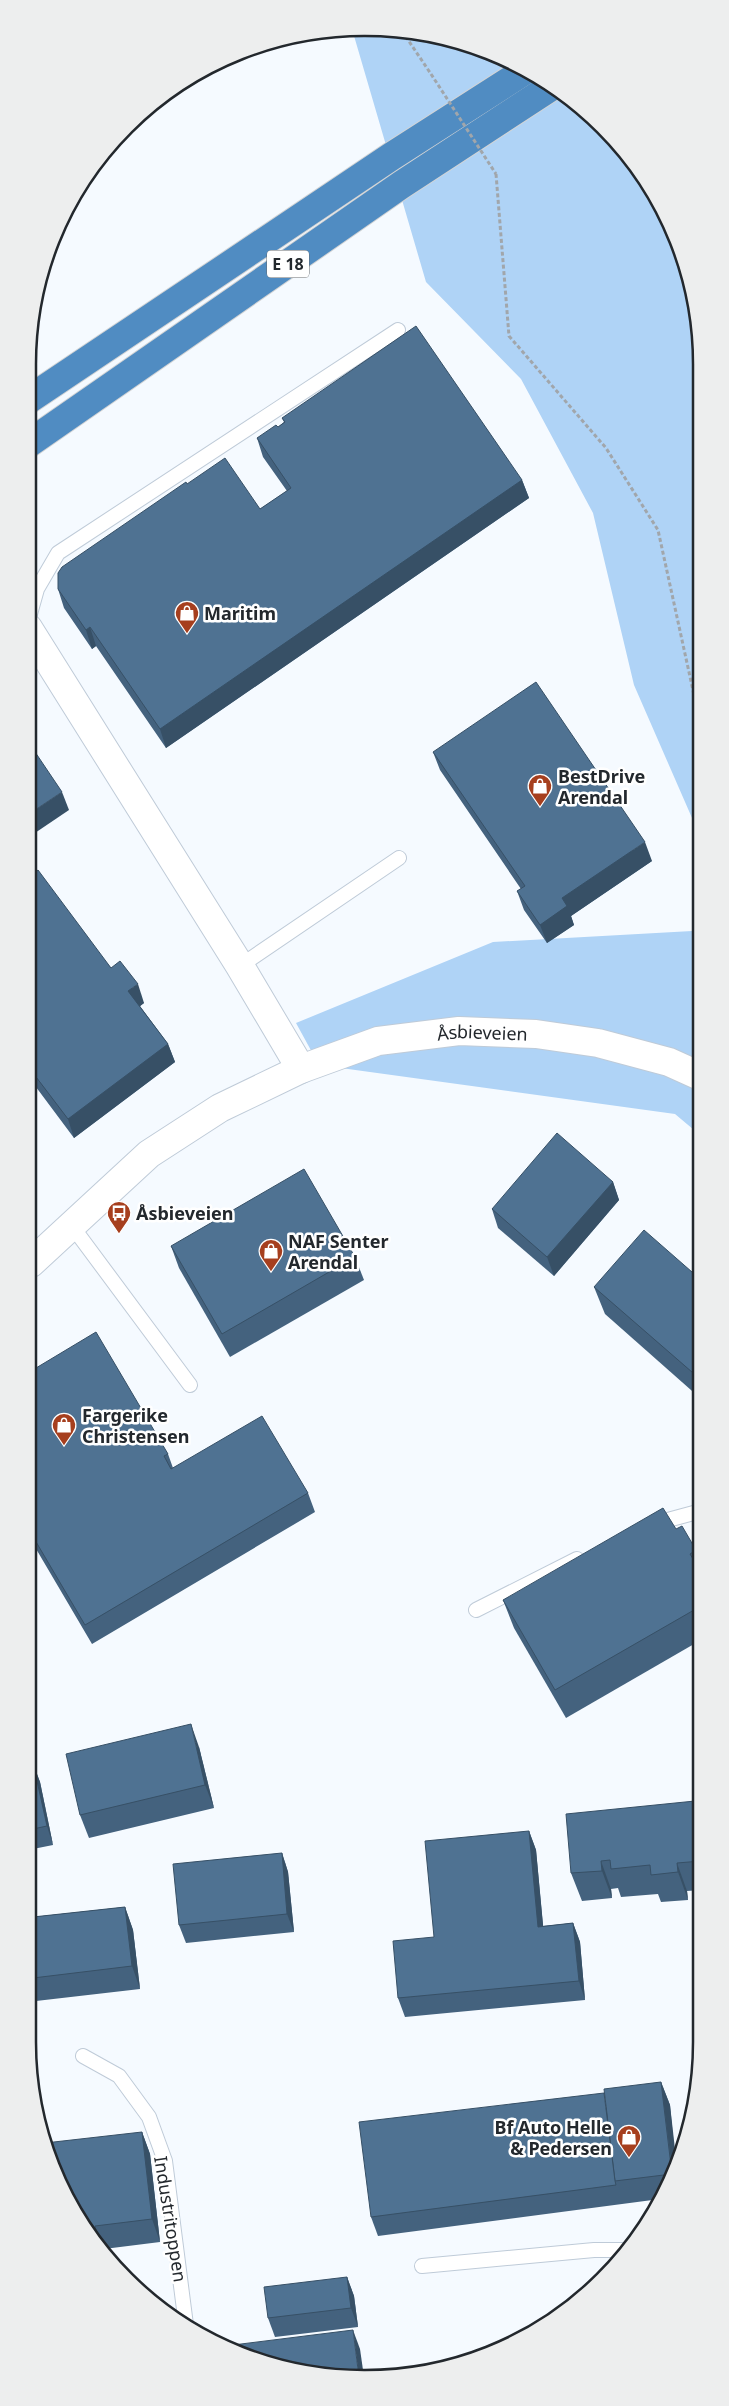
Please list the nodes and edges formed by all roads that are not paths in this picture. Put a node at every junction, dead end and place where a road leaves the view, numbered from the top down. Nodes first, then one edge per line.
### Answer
1 (519, 75) edge
2 (545, 91) edge
3 (398, 330) dead end
4 (36, 395) edge
5 (36, 438) edge
6 (36, 593) edge
7 (36, 641) edge
8 (399, 858) dead end
9 (240, 966) junction
10 (301, 1069) junction
11 (693, 1073) edge
12 (72, 1226) junction
13 (36, 1258) edge
14 (190, 1385) dead end
15 (693, 1513) edge
16 (635, 1529) edge
17 (591, 1552) edge
18 (476, 1610) dead end
19 (83, 2056) dead end
20 (618, 2250) edge
21 (422, 2266) dead end
22 (185, 2316) edge

1 - 4 highway, E 18
2 - 5 highway, E 18
3 - 6 lane
7 - 9 street
8 - 9 lane
9 - 10 street
10 - 11 street, Åsbieveien
10 - 12 street, Åsbieveien
12 - 13 street, Åsbieveien
12 - 14 lane
15 - 16 lane
17 - 18 lane
19 - 22 lane, Industritoppen
20 - 21 lane

